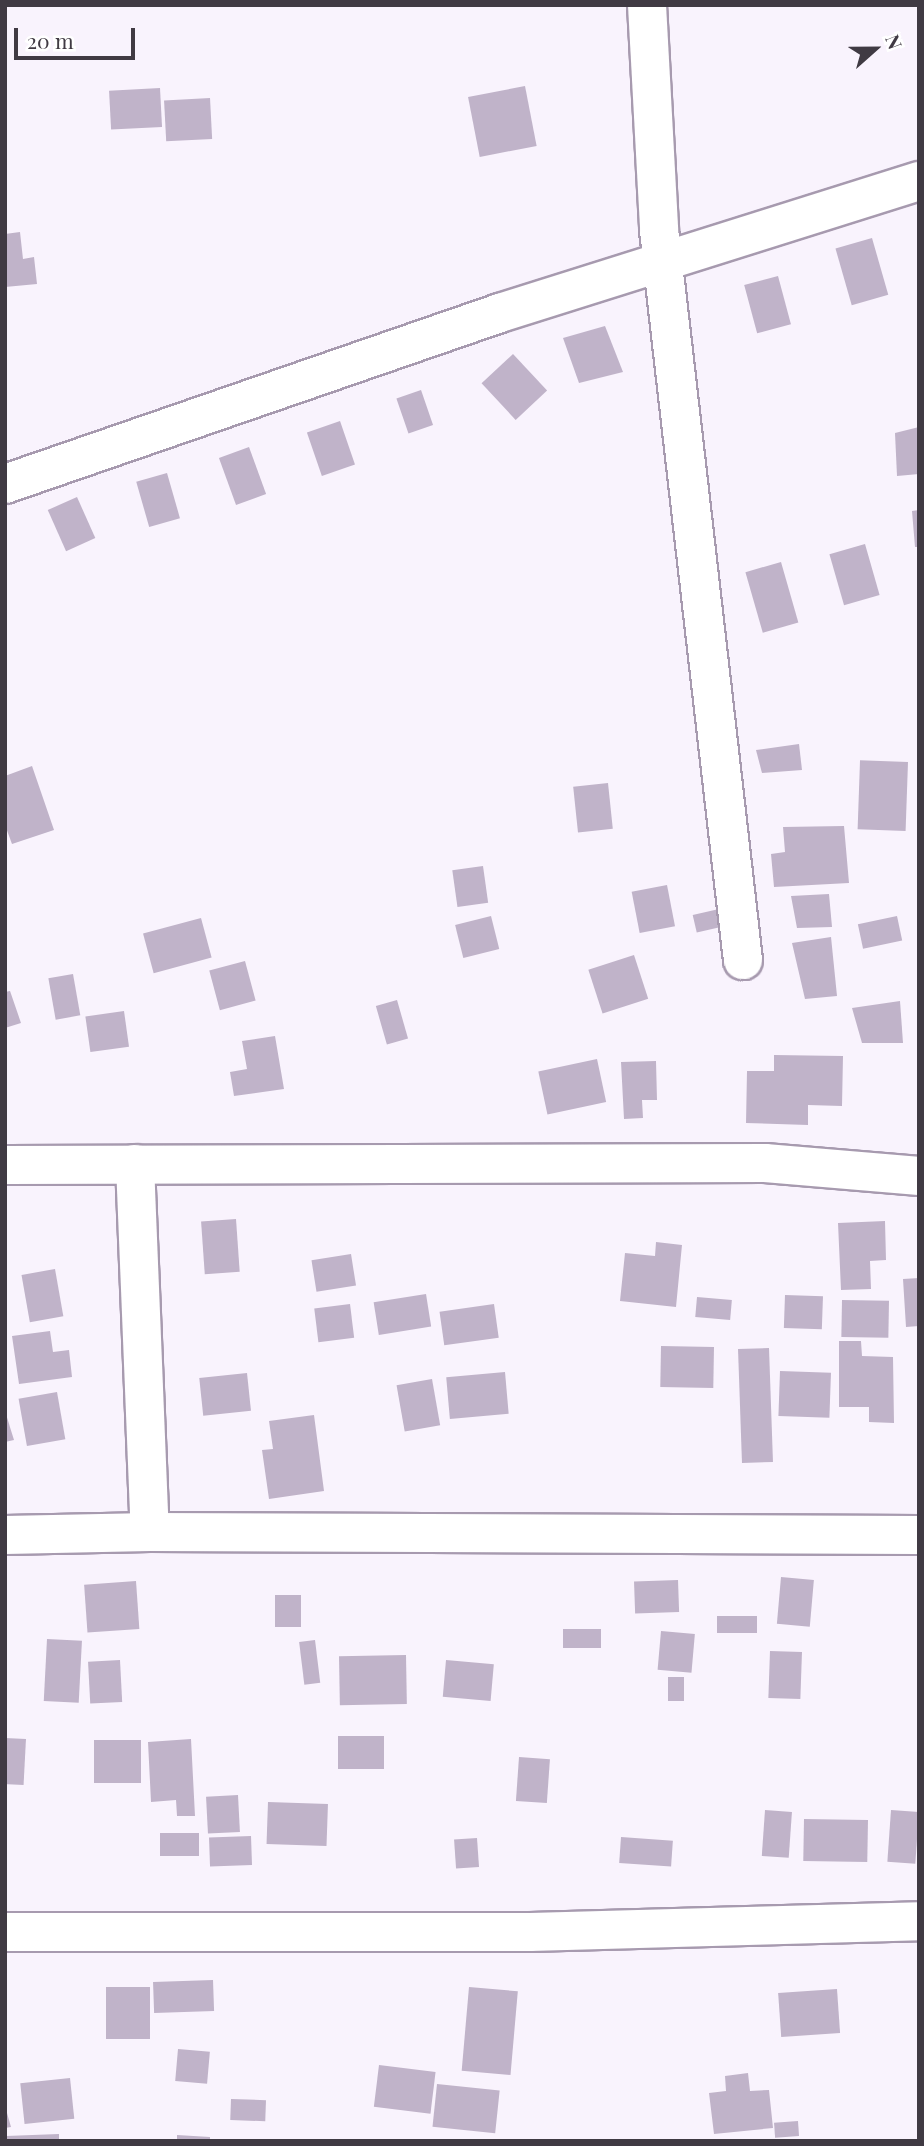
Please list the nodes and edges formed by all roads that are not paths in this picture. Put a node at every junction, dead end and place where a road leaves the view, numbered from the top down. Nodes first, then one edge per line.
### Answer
1 (647, 5) edge
2 (919, 181) edge
3 (663, 263) junction
4 (5, 484) edge
5 (743, 960) dead end
6 (135, 1164) junction
7 (5, 1165) edge
8 (919, 1176) edge
9 (150, 1532) junction
10 (5, 1535) edge
11 (919, 1535) edge
12 (919, 1922) edge
13 (5, 1931) edge

1 - 3 street
2 - 3 street
3 - 4 street
3 - 5 street
6 - 7 street
6 - 8 street
6 - 9 street
9 - 10 street
9 - 11 street
12 - 13 street

